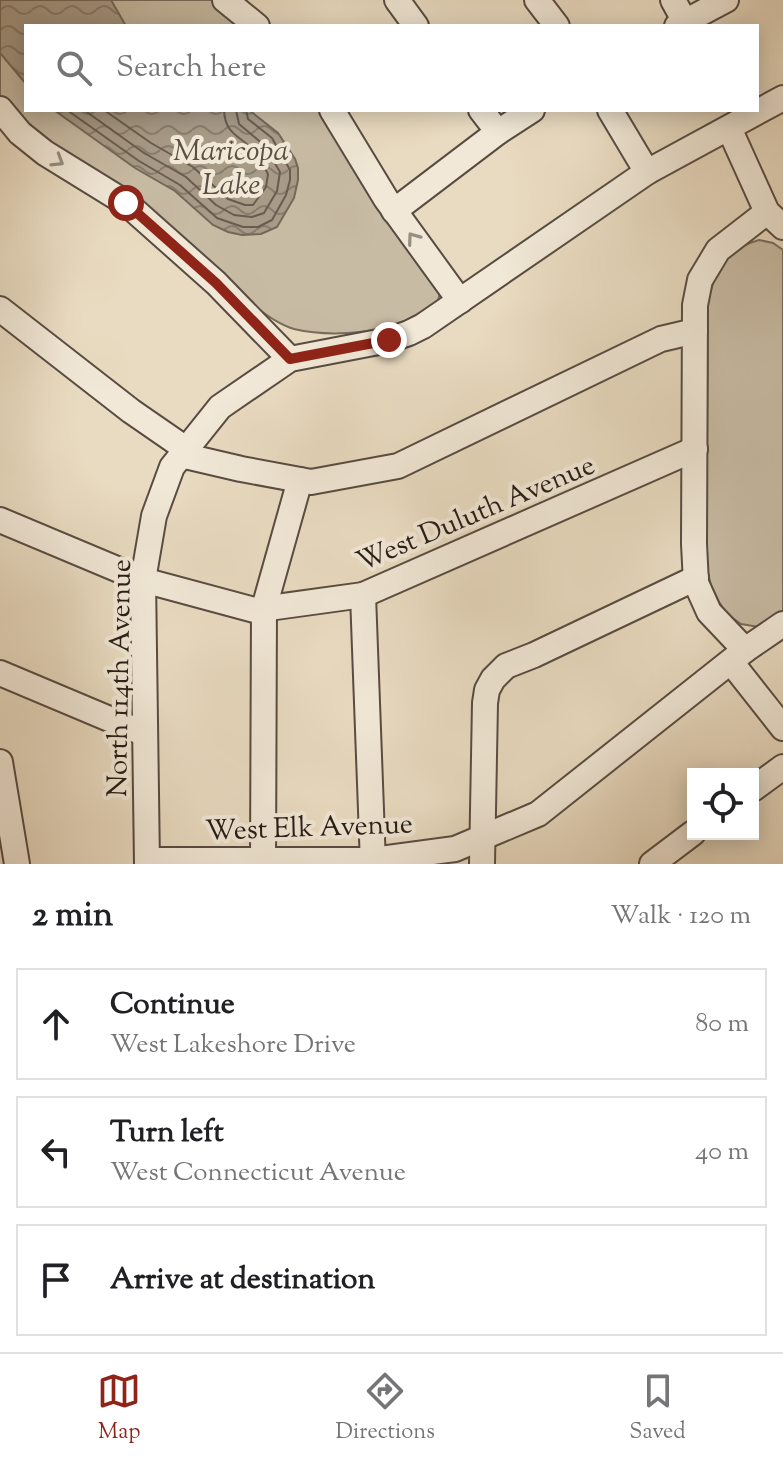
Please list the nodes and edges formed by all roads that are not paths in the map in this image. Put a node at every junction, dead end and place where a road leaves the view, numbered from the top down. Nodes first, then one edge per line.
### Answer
1 (225, 0) edge
2 (397, 0) edge
3 (537, 0) edge
4 (673, 0) edge
5 (726, 0) edge
6 (255, 24) edge
7 (415, 24) edge
8 (555, 24) edge
9 (681, 24) edge
10 (783, 98) edge
11 (0, 109) edge
12 (759, 111) edge
13 (333, 112) edge
14 (483, 112) edge
15 (529, 112) edge
16 (611, 112) edge
17 (758, 112) edge
18 (729, 128) junction
19 (498, 132) junction
20 (647, 172) junction
21 (394, 211) junction
22 (775, 219) edge
23 (460, 301) junction
24 (0, 309) edge
25 (695, 331) junction
26 (290, 359) junction
27 (695, 449) junction
28 (184, 452) junction
29 (300, 480) junction
30 (0, 520) edge
31 (696, 578) junction
32 (143, 580) junction
33 (363, 595) junction
34 (264, 608) junction
35 (783, 624) edge
36 (738, 656) junction
37 (0, 673) edge
38 (783, 728) edge
39 (145, 734) junction
40 (0, 762) edge
41 (783, 767) edge
42 (759, 785) edge
43 (481, 837) junction
44 (687, 838) edge
45 (147, 862) edge
46 (263, 862) edge
47 (373, 862) edge
48 (17, 864) edge
49 (482, 864) edge
50 (652, 864) edge

1 - 6 street
2 - 7 street
3 - 8 street
4 - 9 street
5 - 9 street
10 - 12 street
11 -> 26 street
13 - 21 street
14 - 19 street
15 - 19 street
16 - 20 street
17 - 18 street
18 - 20 street
18 - 22 street
19 - 21 street
20 - 23 street
23 -> 21 street
22 - 25 street
23 - 26 street
24 - 28 street
25 - 27 street
25 - 29 street
26 - 28 street, North 114th Avenue
27 - 31 street
27 - 33 street, West Duluth Avenue
28 - 29 street
28 - 32 street, North 114th Avenue
29 - 34 street
30 - 32 street, West Duluth Avenue
31 - 36 street
31 - 43 street
32 - 34 street, West Duluth Avenue
32 - 39 street, North 114th Avenue
33 - 34 street, West Duluth Avenue
33 - 47 street
34 - 46 street
35 - 36 street, West Elk Avenue
36 - 38 street
36 - 43 street, West Elk Avenue
37 - 39 street
39 - 45 street, North 114th Avenue
40 - 48 street
41 - 42 street
43 - 47 street, West Elk Avenue
43 - 49 street
44 - 50 street
45 - 46 street, West Elk Avenue
46 - 47 street, West Elk Avenue

